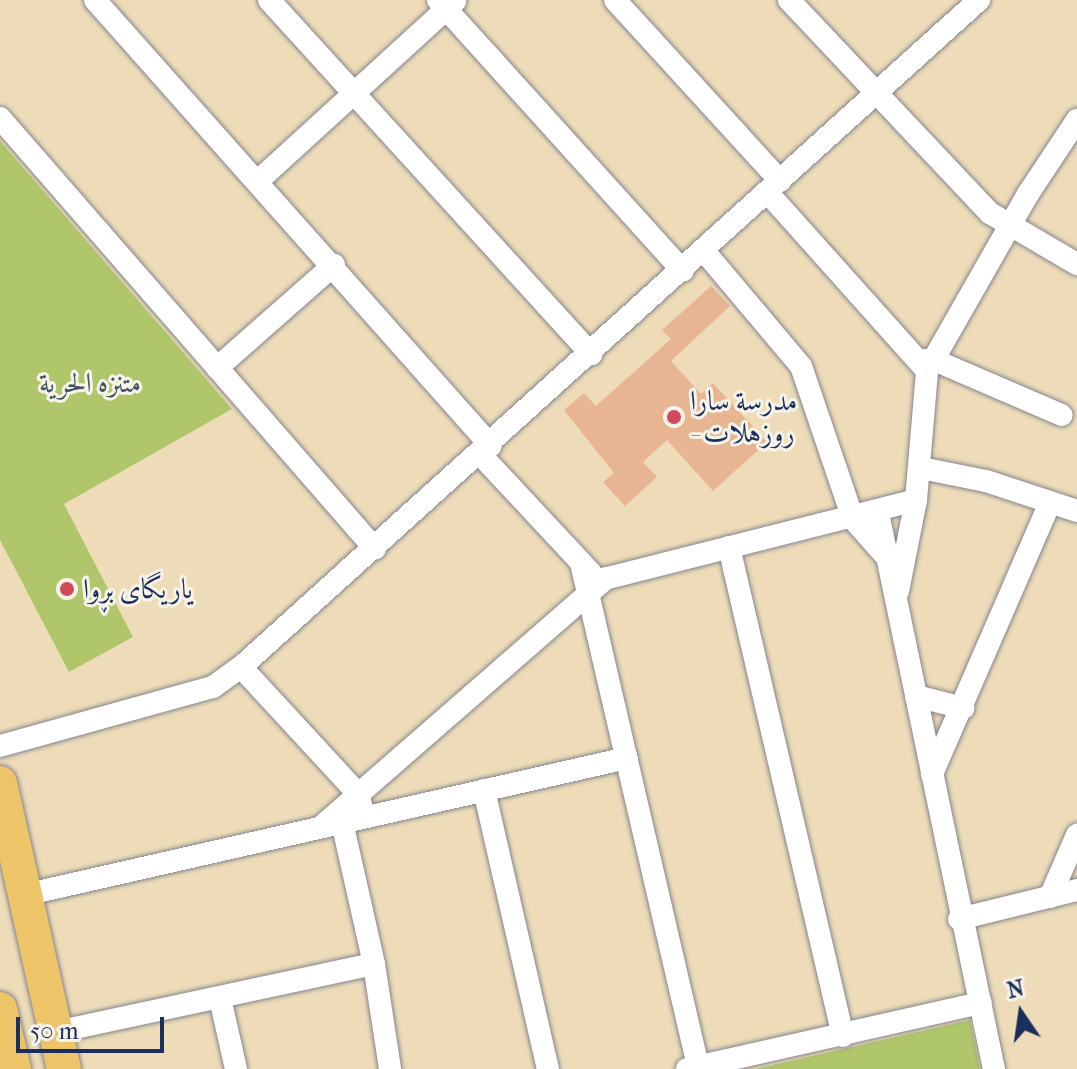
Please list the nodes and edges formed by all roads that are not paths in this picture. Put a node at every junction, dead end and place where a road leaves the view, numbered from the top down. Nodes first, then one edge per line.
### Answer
1 (95, 0) edge
2 (269, 0) edge
3 (615, 0) edge
4 (789, 0) edge
5 (447, 3) edge
6 (969, 3) edge
7 (353, 94) junction
8 (876, 96) junction
9 (0, 118) edge
10 (1077, 120) edge
11 (258, 181) junction
12 (774, 187) junction
13 (1010, 225) junction
14 (704, 251) junction
15 (1077, 264) edge
16 (334, 265) junction
17 (683, 271) junction
18 (591, 354) junction
19 (926, 363) junction
20 (217, 368) junction
21 (1062, 415) dead end
22 (486, 450) junction
23 (921, 468) junction
24 (916, 500) junction
25 (1050, 503) junction
26 (1077, 511) edge
27 (878, 513) junction
28 (853, 519) junction
29 (729, 547) junction
30 (375, 549) junction
31 (887, 557) junction
32 (592, 580) junction
33 (896, 601) junction
34 (241, 667) junction
35 (916, 696) junction
36 (963, 708) junction
37 (0, 746) edge
38 (627, 758) junction
39 (932, 774) junction
40 (0, 783) edge
41 (484, 790) junction
42 (358, 794) junction
43 (365, 817) junction
44 (332, 825) junction
45 (1077, 835) edge
46 (1077, 890) edge
47 (24, 895) junction
48 (1050, 897) junction
49 (959, 919) junction
50 (374, 964) junction
51 (220, 998) junction
52 (981, 1003) junction
53 (0, 1009) edge
54 (56, 1032) junction
55 (843, 1036) junction
56 (9, 1062) edge
57 (692, 1068) edge
58 (64, 1069) edge
59 (236, 1069) edge
60 (390, 1069) edge
61 (548, 1069) edge
62 (994, 1069) edge

1 - 11 street
2 - 7 street
3 - 12 street
4 - 8 street
5 - 7 street
5 - 17 street
6 - 8 street
7 - 11 street
7 - 18 street
8 - 12 street
8 - 13 street
9 - 20 street
10 - 13 street
11 - 16 street
12 - 14 street
12 - 19 street
13 - 15 street
13 - 19 street
14 - 17 street
14 - 28 street
16 - 20 street
16 - 22 street
17 - 18 street
18 - 22 street
19 - 21 street
19 - 23 street
20 - 30 street
22 - 30 street
22 - 32 street
23 - 24 street
23 - 25 street
24 - 27 street
24 - 33 street
25 - 26 street
25 - 36 street
27 - 28 street
27 - 31 street
28 - 29 street
28 - 31 street
29 - 32 street
29 - 55 street
30 - 34 street
31 - 33 street
32 - 38 street
32 - 42 street
33 - 35 street
34 - 37 street
34 - 42 street
35 - 36 street
35 - 39 street
36 - 39 street
38 - 41 street
38 - 57 street
39 - 49 street
40 - 47 main road
41 - 43 street
41 - 61 street
42 - 43 street
42 - 44 street
43 - 44 street
44 - 47 street
44 - 50 street
45 - 48 street
46 - 48 street
47 - 54 main road
48 - 49 street
49 - 52 street
50 - 51 street
50 - 60 street
51 - 54 street
51 - 59 street
52 - 55 street
52 - 62 street
53 - 56 main road
54 - 58 main road
55 - 57 street

